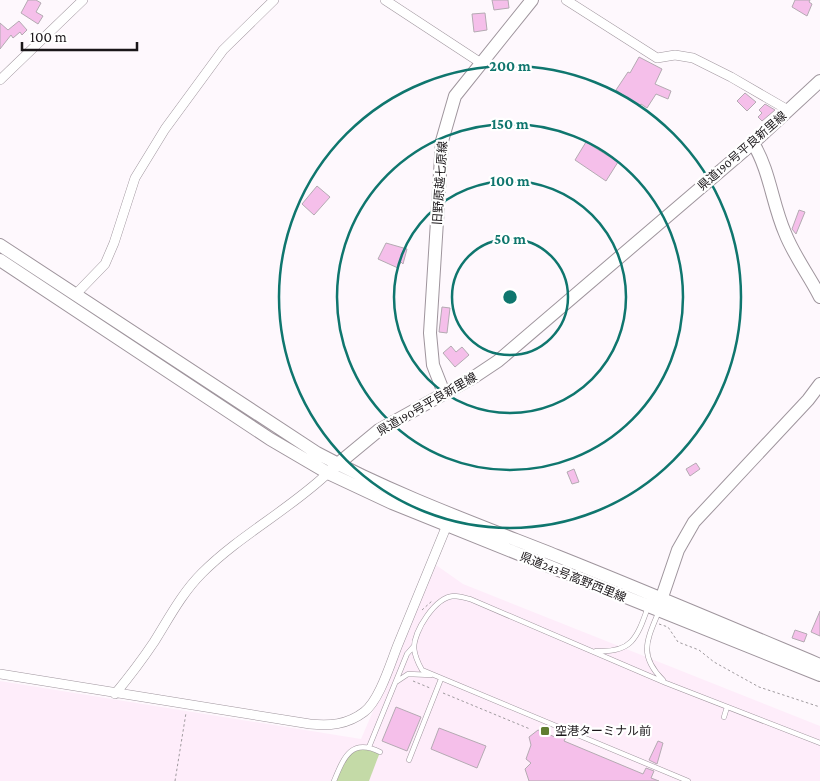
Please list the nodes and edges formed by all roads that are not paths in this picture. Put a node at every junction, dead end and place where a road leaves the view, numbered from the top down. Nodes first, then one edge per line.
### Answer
1 (83, 0) edge
2 (274, 0) edge
3 (385, 0) edge
4 (532, 0) edge
5 (566, 0) edge
6 (481, 63) junction
7 (0, 80) edge
8 (820, 81) edge
9 (788, 110) junction
10 (753, 143) junction
11 (0, 246) edge
12 (0, 260) edge
13 (75, 295) junction
14 (820, 297) edge
15 (820, 384) edge
16 (444, 393) junction
17 (333, 468) junction
18 (448, 525) junction
19 (662, 597) junction
20 (653, 614) junction
21 (414, 646) junction
22 (592, 650) junction
23 (820, 665) edge
24 (0, 674) edge
25 (432, 676) junction
26 (820, 676) edge
27 (441, 679) junction
28 (395, 683) junction
29 (666, 683) junction
30 (115, 694) junction
31 (727, 707) junction
32 (724, 717) dead end
33 (820, 743) edge
34 (369, 747) junction
35 (380, 752) dead end
36 (409, 760) dead end
37 (334, 781) edge
38 (688, 781) edge

1 - 7 street
2 - 13 street
3 - 6 street
4 - 6 main road, 旧野原越七原線
5 - 9 street
6 - 16 main road, 旧野原越七原線
8 - 9 main road, 県道190号平良新里線
9 - 10 main road, 県道190号平良新里線
10 - 14 main road
10 - 16 main road, 県道190号平良新里線
11 - 13 main road
12 - 17 main road
13 - 17 main road
15 - 19 main road
16 - 17 main road, 県道190号平良新里線
17 - 18 main road, 県道243号高野西里線
17 - 19 main road, 県道243号高野西里線
17 - 30 street
18 - 20 main road, 県道243号高野西里線
18 - 30 street
19 - 20 lane
19 - 20 lane
19 - 23 main road, 県道243号高野西里線
20 - 22 lane
20 - 26 main road, 県道243号高野西里線
20 - 29 lane
21 - 22 lane
21 - 25 lane
21 - 28 lane
22 - 29 lane
24 - 30 street
25 - 27 lane
25 - 28 lane
27 - 36 lane
27 - 38 lane
28 - 34 lane
29 - 31 lane
31 - 32 lane
31 - 33 lane
34 - 35 lane
34 - 37 lane

